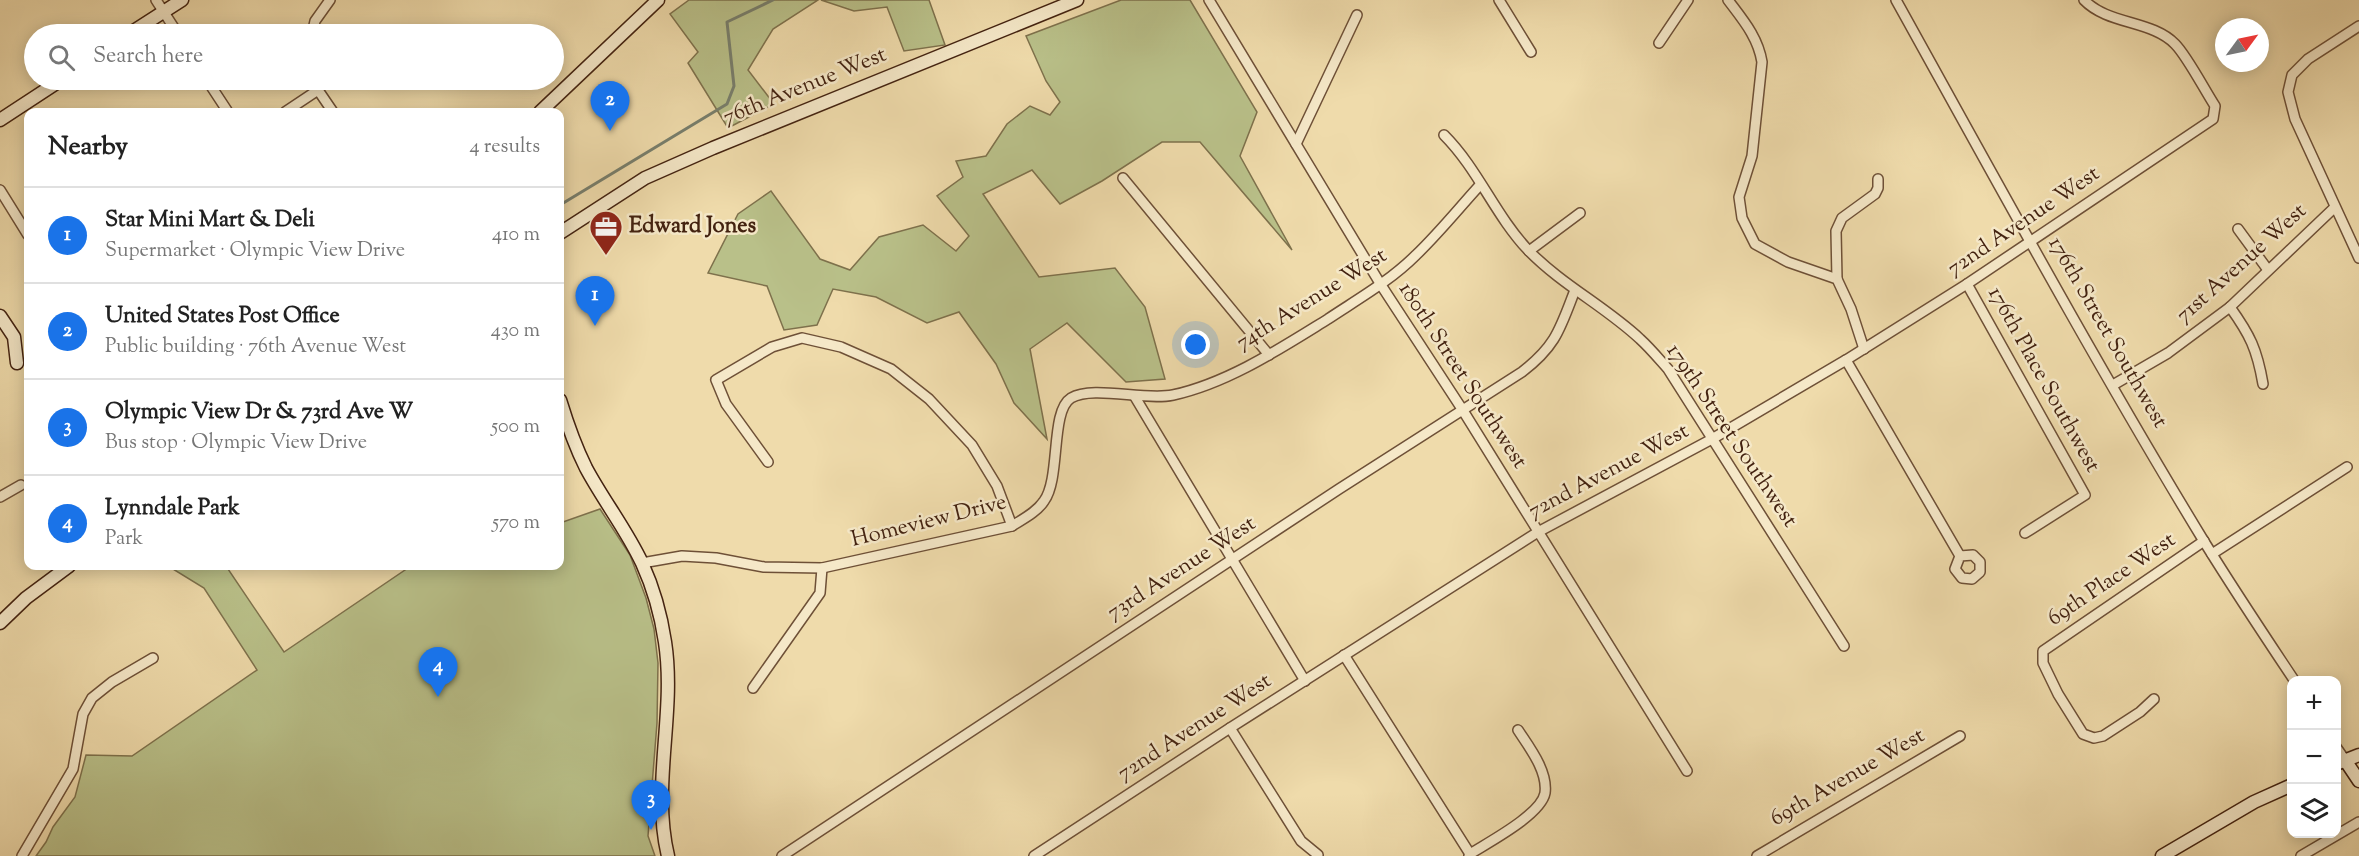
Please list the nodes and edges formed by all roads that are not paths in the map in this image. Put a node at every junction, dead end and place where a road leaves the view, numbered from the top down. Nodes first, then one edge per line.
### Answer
1 (156, 0) edge
2 (182, 0) edge
3 (330, 0) edge
4 (658, 0) edge
5 (1077, 0) edge
6 (1209, 0) edge
7 (1499, 0) edge
8 (1688, 0) edge
9 (1728, 0) edge
10 (1896, 0) edge
11 (2084, 0) edge
12 (163, 12) junction
13 (1357, 15) dead end
14 (144, 24) edge
15 (171, 24) edge
16 (314, 24) edge
17 (2359, 26) edge
18 (1659, 43) dead end
19 (1531, 52) dead end
20 (564, 89) edge
21 (46, 90) edge
22 (214, 90) edge
23 (318, 90) joint
24 (563, 90) edge
25 (225, 108) edge
26 (291, 108) edge
27 (330, 108) edge
28 (544, 108) edge
29 (0, 120) edge
30 (1444, 135) dead end
31 (1296, 144) junction
32 (1123, 178) dead end
33 (1878, 179) dead end
34 (1480, 185) junction
35 (0, 190) edge
36 (2334, 208) junction
37 (1580, 213) dead end
38 (24, 229) edge
39 (2238, 229) dead end
40 (564, 230) edge
41 (2030, 242) junction
42 (1529, 251) junction
43 (2359, 258) edge
44 (2268, 270) junction
45 (1837, 279) junction
46 (1967, 284) junction
47 (1381, 285) junction
48 (1575, 290) junction
49 (2230, 307) junction
50 (0, 316) edge
51 (1864, 349) junction
52 (1269, 355) junction
53 (1846, 360) junction
54 (17, 363) dead end
55 (2263, 384) dead end
56 (2113, 385) junction
57 (1135, 397) junction
58 (1462, 409) junction
59 (564, 413) edge
60 (1712, 439) junction
61 (768, 462) dead end
62 (2347, 467) dead end
63 (21, 485) dead end
64 (0, 497) edge
65 (1012, 526) junction
66 (1538, 532) junction
67 (2025, 532) dead end
68 (2204, 541) junction
69 (2212, 554) junction
70 (1960, 556) dead end
71 (1231, 560) junction
72 (642, 563) junction
73 (822, 568) junction
74 (64, 570) edge
75 (0, 623) edge
76 (1844, 646) dead end
77 (1344, 655) junction
78 (153, 658) dead end
79 (2291, 676) edge
80 (1305, 681) junction
81 (753, 688) dead end
82 (2154, 699) dead end
83 (1230, 728) junction
84 (1518, 730) dead end
85 (1960, 736) dead end
86 (2359, 755) edge
87 (2341, 762) edge
88 (1687, 771) dead end
89 (2359, 781) edge
90 (2287, 787) edge
91 (2359, 822) edge
92 (1318, 855) edge
93 (1469, 855) edge
94 (1756, 855) edge
95 (22, 856) edge
96 (668, 856) edge
97 (782, 856) edge
98 (1035, 856) edge
99 (2162, 856) edge
100 (2301, 856) edge

1 - 12 street
2 - 12 street
3 - 16 street
4 - 20 street
5 - 40 street, 76th Avenue West
6 - 31 street, 180th Street Southwest
7 - 19 street
8 - 18 street
9 - 45 street
10 - 41 street, 176th Street Southwest
11 - 41 street, 72nd Avenue West
12 - 14 street
12 - 15 street
13 - 31 street
17 - 36 street
21 - 29 street
22 - 25 street
23 - 26 street
23 - 27 street
24 - 28 street
30 - 34 street, 179th Street Southwest
31 - 47 street, 180th Street Southwest
32 - 52 street
33 - 45 street
34 - 42 street, 179th Street Southwest
34 - 47 street, 74th Avenue West
35 - 38 street
36 - 43 street
36 - 44 street, 71st Avenue West
37 - 42 street
39 - 44 street
41 - 46 street, 72nd Avenue West
41 - 56 street, 176th Street Southwest
42 - 48 street, 179th Street Southwest
44 - 49 street, 71st Avenue West
45 - 51 street
46 - 51 street, 72nd Avenue West
46 - 67 street, 176th Place Southwest
47 - 52 street, 74th Avenue West
47 - 58 street, 180th Street Southwest
48 - 58 street, 73rd Avenue West
48 - 60 street, 179th Street Southwest
49 - 55 street
49 - 56 street, 71st Avenue West
50 - 54 street
51 - 53 street, 72nd Avenue West
52 - 57 street, 74th Avenue West
53 - 60 street, 72nd Avenue West
53 - 70 street
56 - 68 street, 176th Street Southwest
57 - 65 street, Homeview Drive
57 - 71 street
58 - 66 street, 180th Street Southwest
58 - 71 street, 73rd Avenue West
59 - 72 street
60 - 66 street, 72nd Avenue West
60 - 76 street, 179th Street Southwest
61 - 65 street
62 - 69 street, 69th Place West
63 - 64 street
65 - 73 street, Homeview Drive
66 - 77 street, 72nd Avenue West
66 - 88 street, 180th Street Southwest
68 - 69 street, 176th Street Southwest
68 - 82 street, 69th Place West
69 - 79 street, 176th Street Southwest
71 - 80 street
71 - 97 street, 73rd Avenue West
72 - 73 street, Homeview Drive
72 - 96 street
73 - 81 street
74 - 75 street
77 - 80 street, 72nd Avenue West
77 - 93 street
78 - 95 street
80 - 83 street, 72nd Avenue West
83 - 92 street
83 - 98 street, 72nd Avenue West
84 - 93 street
85 - 94 street, 69th Avenue West
86 - 87 street
87 - 89 street
90 - 99 street
91 - 100 street

